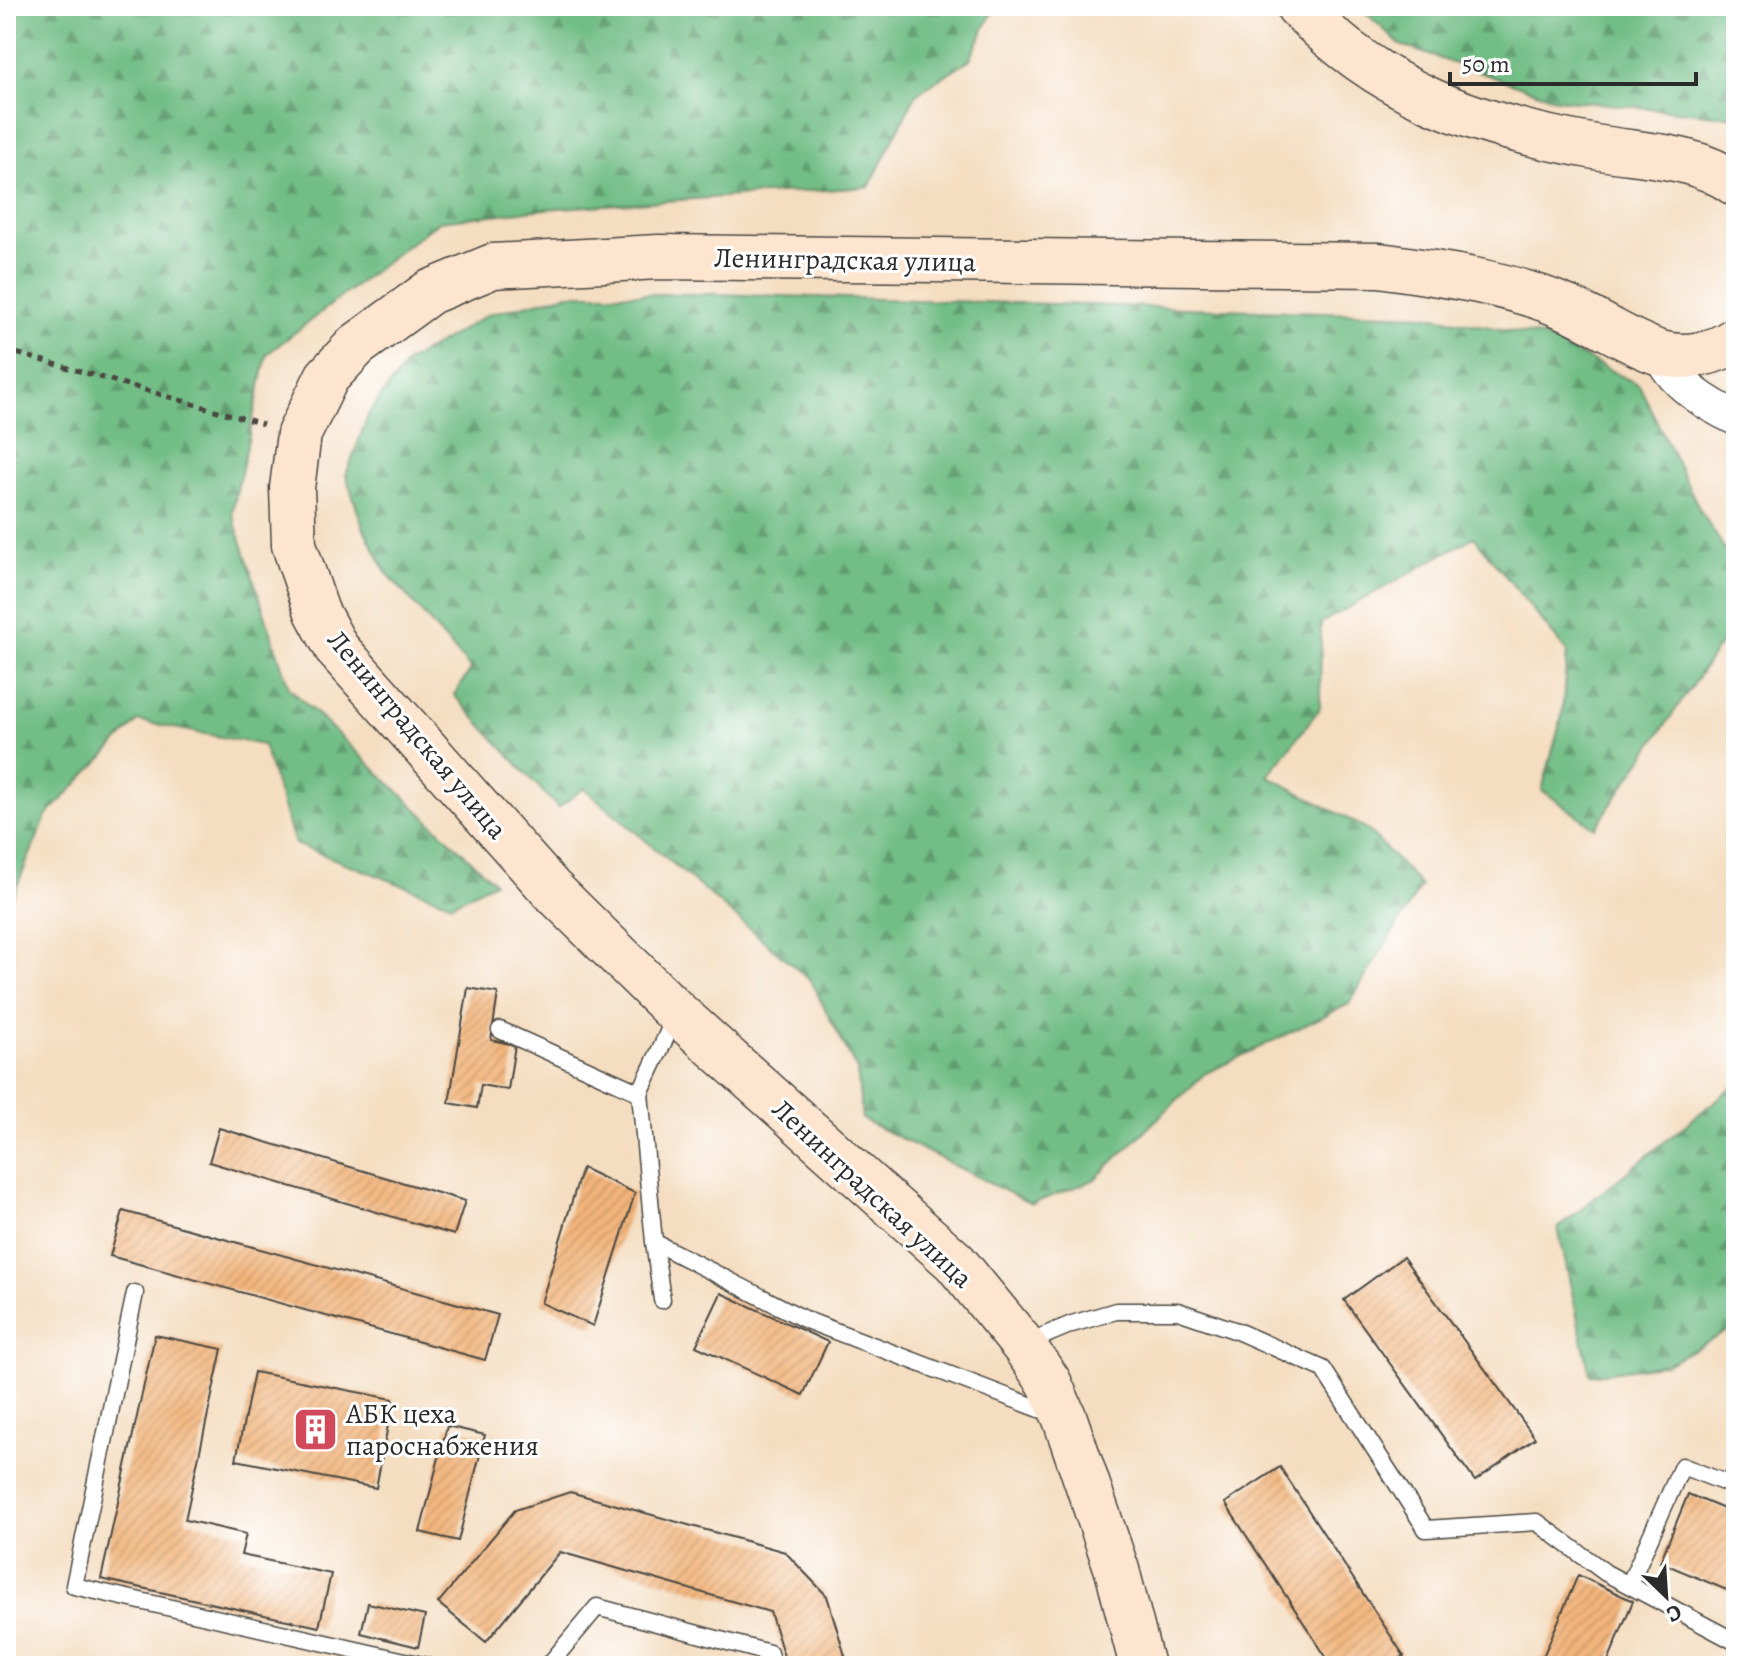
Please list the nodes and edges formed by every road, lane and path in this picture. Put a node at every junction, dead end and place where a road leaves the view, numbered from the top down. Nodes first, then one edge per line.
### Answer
1 (1298, 6) edge
2 (1736, 184) edge
3 (1736, 339) edge
4 (6, 350) edge
5 (1661, 353) junction
6 (1736, 418) edge
7 (299, 434) junction
8 (677, 1013) junction
9 (500, 1030) dead end
10 (640, 1093) junction
11 (654, 1242) junction
12 (135, 1293) dead end
13 (662, 1300) dead end
14 (1023, 1345) junction
15 (1065, 1419) junction
16 (1736, 1487) edge
17 (1629, 1585) junction
18 (1736, 1642) edge
19 (427, 1666) edge
20 (548, 1666) edge
21 (773, 1666) edge
22 (1142, 1666) edge

1 - 2 street
3 - 5 street
4 - 7 path
5 - 6 street
5 - 7 street, Ленинградская улица
7 - 8 street, Ленинградская улица
8 - 10 lane
8 - 14 street, Ленинградская улица
9 - 10 lane
10 - 11 lane
11 - 13 lane
11 - 15 lane
12 - 19 lane
14 - 15 street, Ленинградская улица
14 - 17 lane
15 - 22 street, Ленинградская улица
16 - 17 lane
17 - 18 lane
20 - 21 lane

